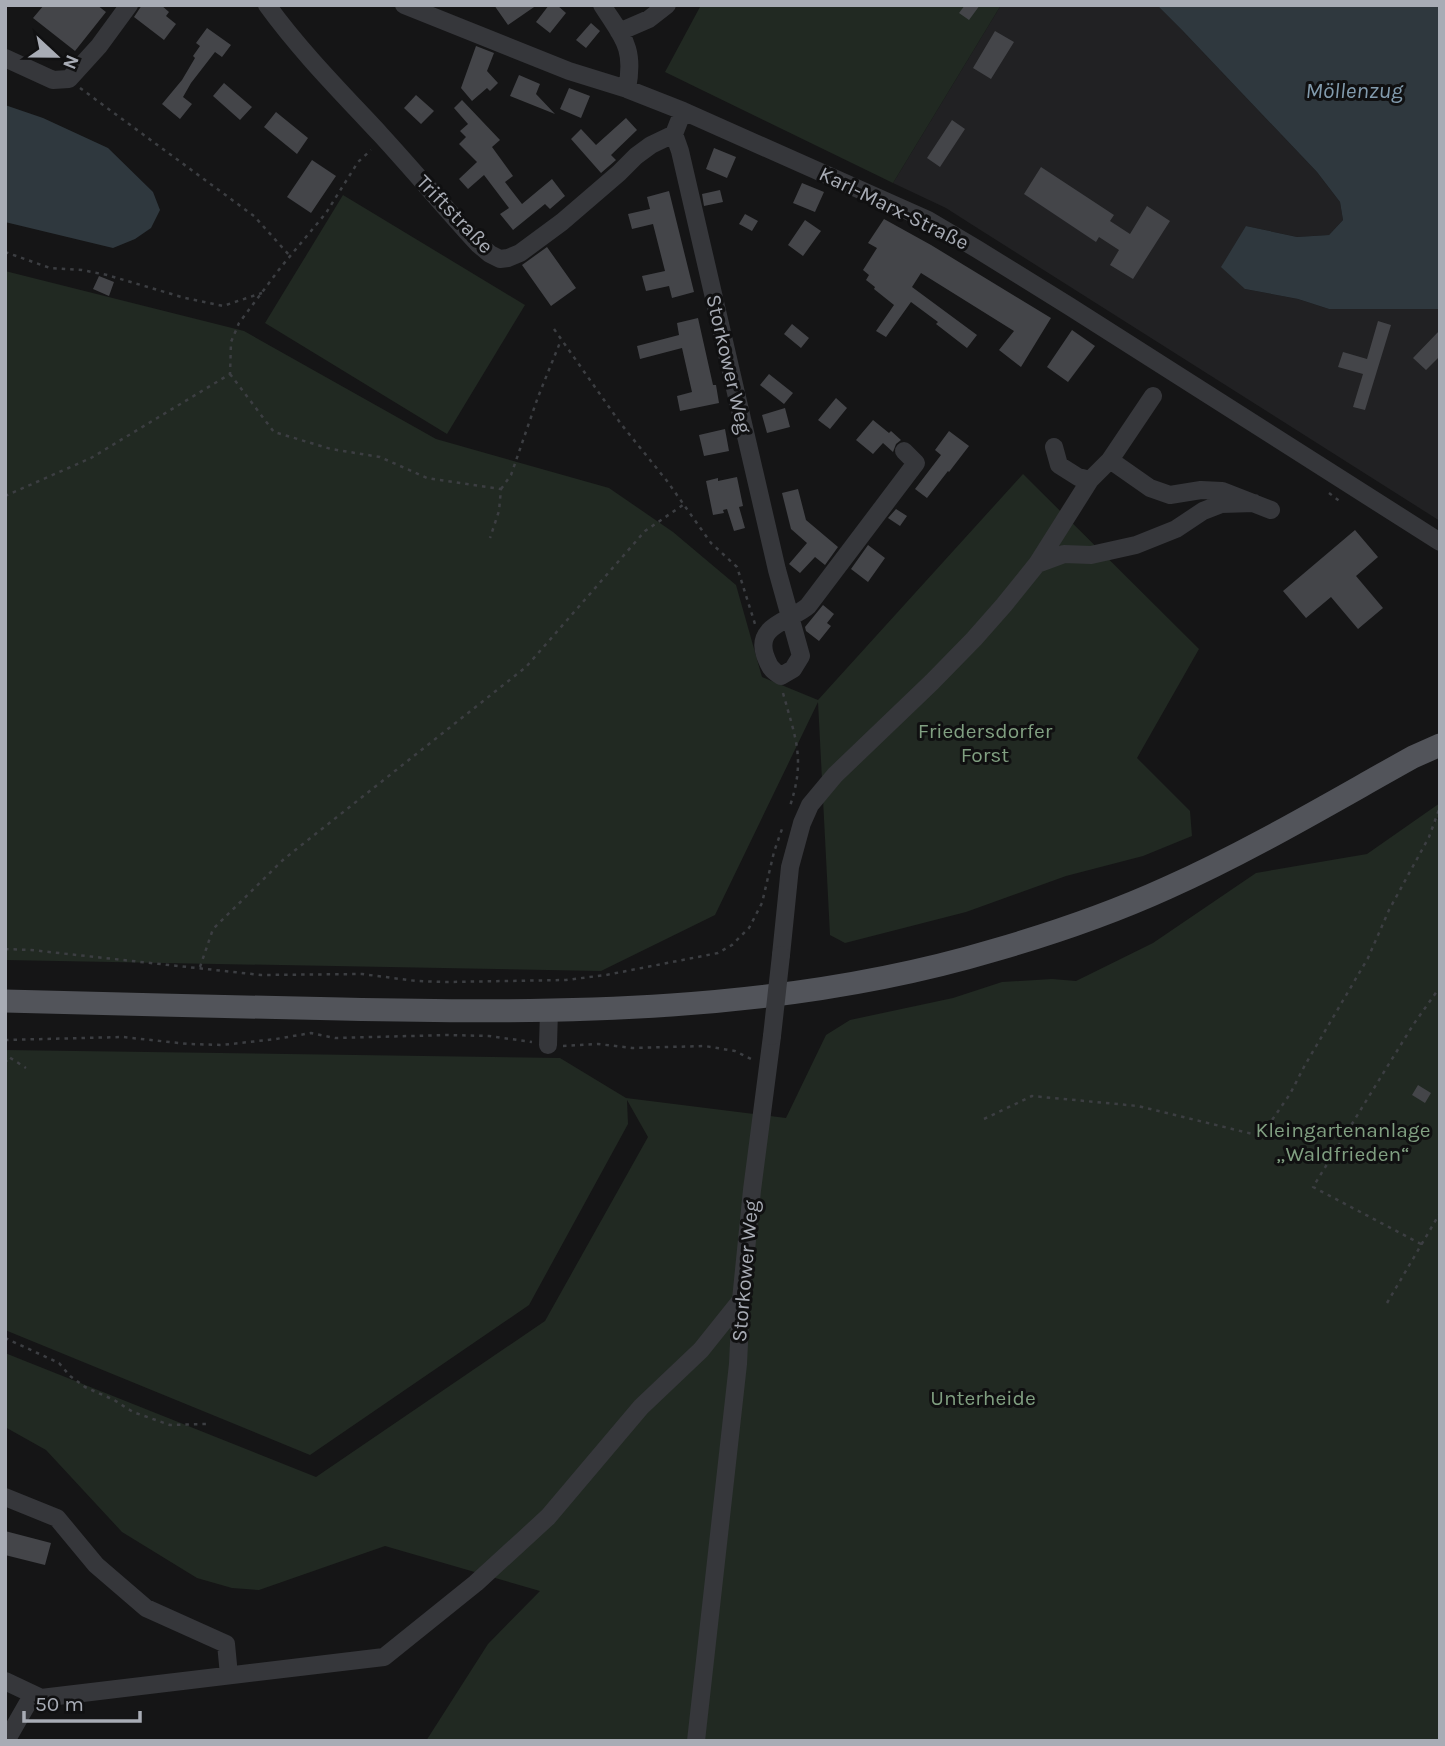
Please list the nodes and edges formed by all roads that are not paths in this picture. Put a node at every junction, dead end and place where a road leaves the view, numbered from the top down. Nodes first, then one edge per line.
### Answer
1 (129, 5) edge
2 (267, 5) edge
3 (404, 5) edge
4 (602, 5) edge
5 (667, 5) edge
6 (619, 32) junction
7 (5, 58) edge
8 (627, 89) junction
9 (683, 111) junction
10 (674, 134) junction
11 (1153, 396) dead end
12 (1054, 447) dead end
13 (904, 451) dead end
14 (1110, 460) junction
15 (1090, 480) junction
16 (1440, 542) edge
17 (1037, 564) junction
18 (790, 618) junction
19 (1440, 745) edge
20 (5, 1001) edge
21 (549, 1010) junction
22 (548, 1045) road end
23 (741, 1300) junction
24 (5, 1497) edge
25 (229, 1675) junction
26 (5, 1681) edge
27 (33, 1694) junction
28 (6, 1741) edge
29 (696, 1741) edge

1 - 7 street
2 - 10 street, Triftstraße
3 - 8 street, Karl-Marx-Straße
4 - 6 street
5 - 6 street
6 - 8 street
8 - 9 street, Karl-Marx-Straße
9 - 10 street
9 - 16 street, Karl-Marx-Straße
10 - 18 street, Storkower Weg
11 - 14 street, Storkower Weg
12 - 15 street
13 - 18 street
14 - 15 street, Storkower Weg
14 - 17 street
15 - 17 street, Storkower Weg
17 - 23 street, Storkower Weg, bridge
18 - 18 street, Storkower Weg
19 - 21 main road
20 - 21 main road
21 - 22 street
23 - 25 street
23 - 29 street, Storkower Weg
24 - 25 street
25 - 27 street
26 - 27 street
27 - 28 street

